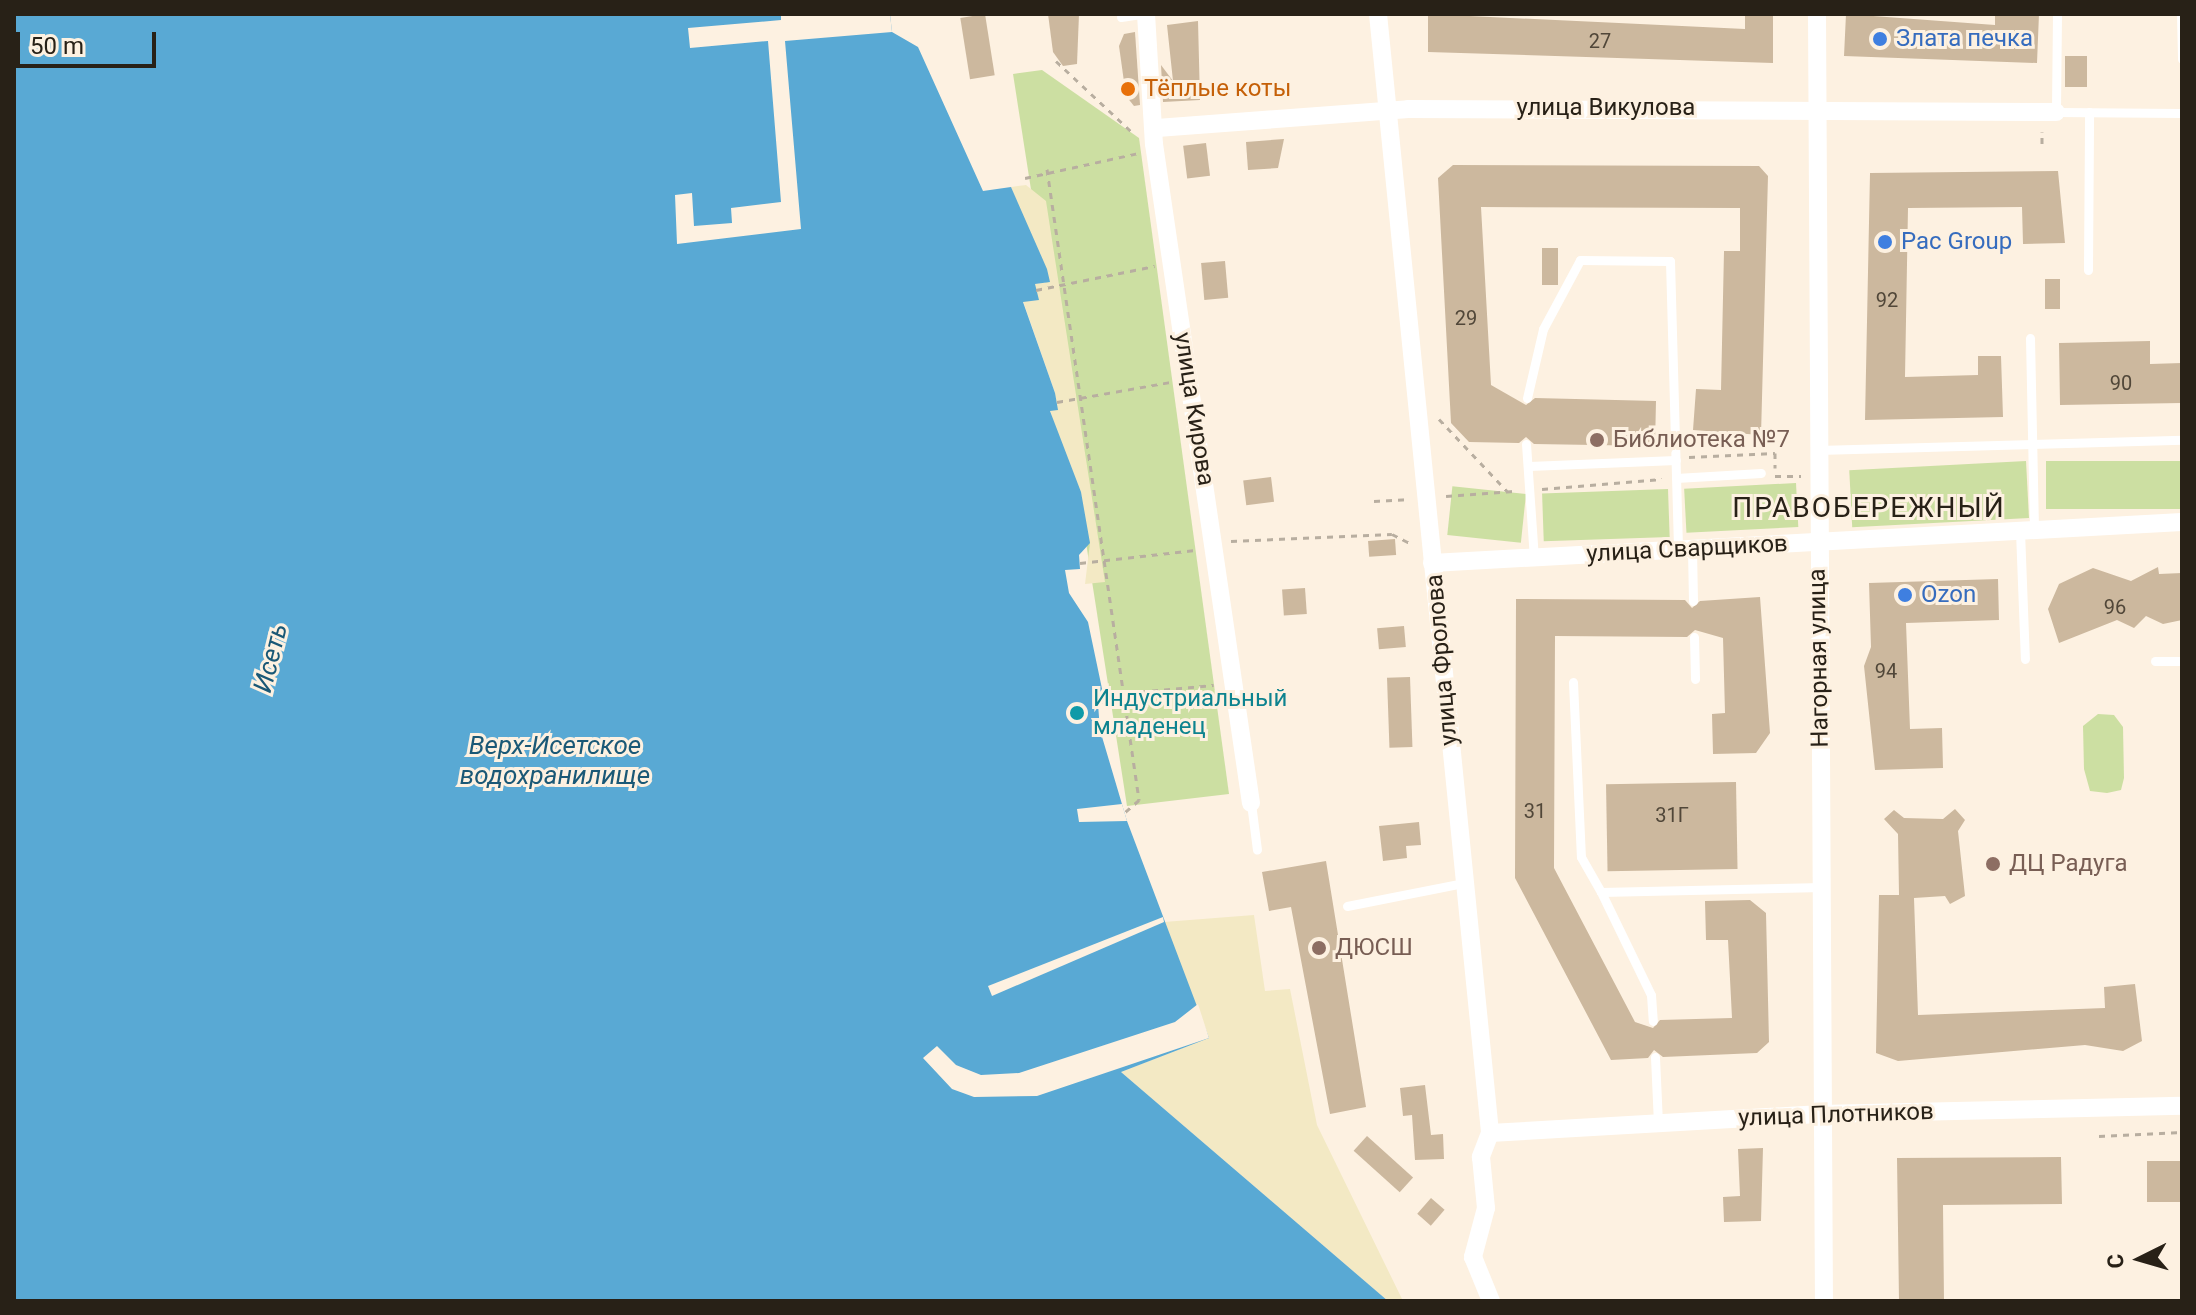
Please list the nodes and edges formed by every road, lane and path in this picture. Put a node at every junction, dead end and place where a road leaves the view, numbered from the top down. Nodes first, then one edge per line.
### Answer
1 (1139, 14) edge
2 (1146, 14) edge
3 (1378, 14) edge
4 (1817, 14) edge
5 (2057, 14) edge
6 (2181, 14) edge
7 (1121, 17) dead end
8 (2182, 59) edge
9 (1056, 61) dead end
10 (1814, 106) junction
11 (2056, 112) junction
12 (2089, 112) junction
13 (2182, 113) edge
14 (1386, 114) junction
15 (1157, 128) junction
16 (1146, 145) dead end
17 (1147, 151) dead end
18 (1047, 169) junction
19 (1025, 178) dead end
20 (1163, 264) dead end
21 (2088, 270) dead end
22 (1064, 283) junction
23 (1036, 290) dead end
24 (2030, 338) dead end
25 (1179, 381) dead end
26 (1080, 397) junction
27 (1527, 398) dead end
28 (1057, 402) dead end
29 (1439, 419) dead end
30 (2182, 440) edge
31 (1526, 444) dead end
32 (2032, 444) junction
33 (1815, 450) junction
34 (1676, 460) junction
35 (1529, 466) junction
36 (1761, 473) dead end
37 (1816, 476) junction
38 (1676, 478) junction
39 (1530, 489) junction
40 (1507, 491) junction
41 (1426, 497) junction
42 (1374, 501) dead end
43 (2182, 522) edge
44 (2027, 531) junction
45 (1817, 542) junction
46 (1209, 546) junction
47 (1685, 549) junction
48 (1534, 558) junction
49 (1104, 561) junction
50 (1080, 563) dead end
51 (1432, 563) junction
52 (1693, 601) dead end
53 (1694, 637) dead end
54 (2025, 659) dead end
55 (2155, 661) dead end
56 (2182, 661) edge
57 (1695, 679) dead end
58 (1573, 682) dead end
59 (1222, 684) dead end
60 (1104, 695) dead end
61 (1124, 697) junction
62 (1251, 803) joint
63 (1125, 812) dead end
64 (1257, 850) dead end
65 (1463, 883) junction
66 (1823, 887) junction
67 (1601, 892) junction
68 (1347, 906) dead end
69 (1653, 1021) dead end
70 (1655, 1057) dead end
71 (2182, 1106) edge
72 (1821, 1114) junction
73 (1658, 1122) junction
74 (2182, 1132) edge
75 (1490, 1133) junction
76 (2099, 1136) dead end
77 (1491, 1301) edge
78 (1824, 1301) edge

1 - 7 lane
2 - 15 street, улица Кирова
3 - 14 street, улица Фролова
4 - 10 street, Нагорная улица
5 - 11 lane
6 - 8 lane
9 - 16 path
10 - 11 street, улица Викулова
10 - 14 street, улица Викулова
10 - 33 street, Нагорная улица
11 - 12 lane
12 - 13 lane
12 - 21 lane
14 - 15 street, улица Викулова
14 - 41 street, улица Фролова
15 - 46 street, улица Кирова
17 - 18 path
18 - 19 path
18 - 22 path
20 - 22 path
22 - 23 path
22 - 26 path
24 - 32 lane
25 - 26 path
26 - 28 path
26 - 49 path
27 - 34 lane
29 - 40 path
30 - 32 lane
31 - 35 lane
32 - 33 lane
32 - 44 lane
33 - 37 street, Нагорная улица
34 - 35 lane
34 - 38 lane
35 - 39 lane
36 - 38 lane
37 - 38 path
37 - 45 street, Нагорная улица
38 - 39 path
38 - 47 lane
39 - 40 path
39 - 48 lane
40 - 41 path
41 - 42 path
41 - 51 street, улица Фролова
43 - 44 street, улица Сварщиков
44 - 45 street, улица Сварщиков
44 - 54 lane
45 - 47 street, улица Сварщиков
45 - 66 street, Нагорная улица
46 - 49 path
46 - 51 path
46 - 62 street, улица Кирова
47 - 48 street, улица Сварщиков
47 - 52 lane
48 - 51 street, улица Сварщиков
49 - 50 path
49 - 61 path
51 - 65 street, улица Фролова
53 - 57 lane
55 - 56 lane
58 - 67 lane
59 - 61 path
60 - 61 path
61 - 63 path
62 - 64 lane
65 - 68 lane
65 - 75 street, улица Фролова
66 - 67 lane
66 - 72 street, Нагорная улица
67 - 69 lane
70 - 73 lane
71 - 72 street, улица Плотников
72 - 73 street, улица Плотников
72 - 78 street, Нагорная улица
73 - 75 street, улица Плотников
74 - 76 path
75 - 77 street, улица Фролова

